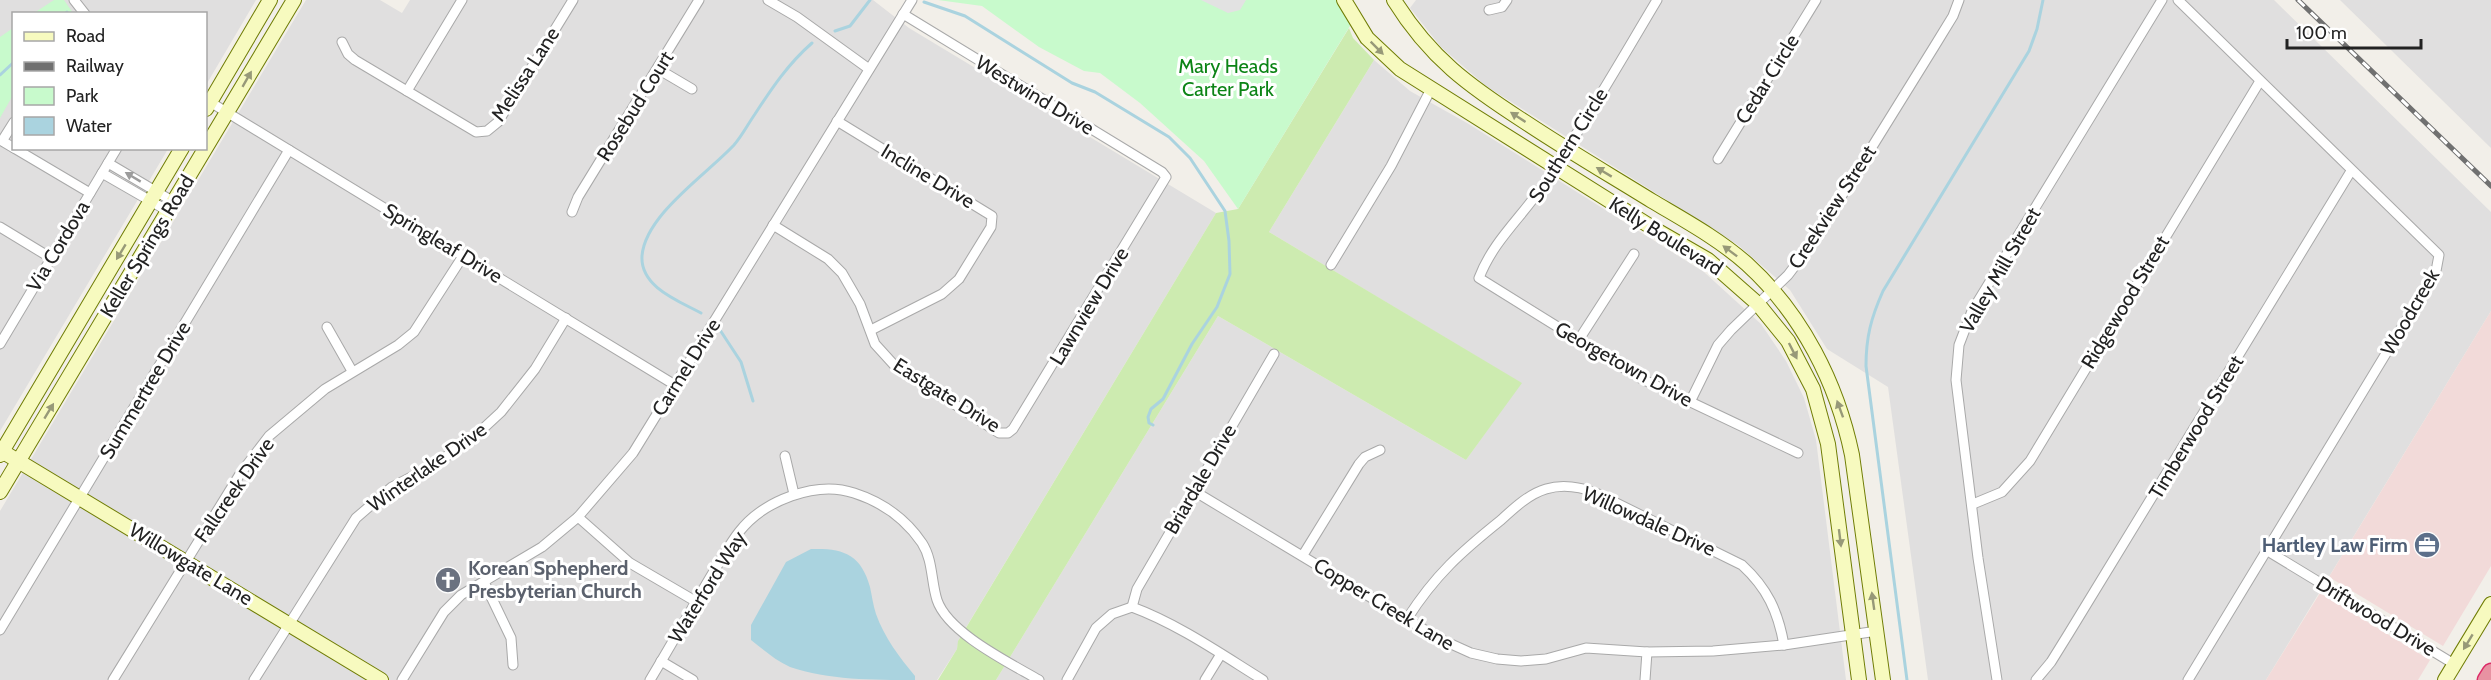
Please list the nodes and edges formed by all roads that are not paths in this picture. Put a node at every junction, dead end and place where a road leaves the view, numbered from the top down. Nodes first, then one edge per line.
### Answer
1 (74, 0) edge
2 (270, 0) edge
3 (294, 0) edge
4 (462, 0) edge
5 (573, 0) edge
6 (699, 0) edge
7 (768, 0) edge
8 (912, 0) edge
9 (1344, 0) edge
10 (1394, 0) edge
11 (1507, 0) edge
12 (1657, 0) edge
13 (1816, 0) edge
14 (1959, 0) edge
15 (2162, 0) edge
16 (2178, 0) edge
17 (1489, 10) dead end
18 (83, 12) edge
19 (903, 14) junction
20 (342, 42) dead end
21 (658, 69) junction
22 (869, 69) junction
23 (2260, 81) junction
24 (692, 89) dead end
25 (1431, 89) junction
26 (406, 91) junction
27 (208, 105) edge
28 (228, 112) junction
29 (837, 121) junction
30 (12, 125) edge
31 (12, 147) edge
32 (207, 147) edge
33 (1567, 149) junction
34 (17, 150) edge
35 (116, 150) edge
36 (181, 150) edge
37 (205, 150) edge
38 (289, 150) junction
39 (1718, 159) dead end
40 (108, 163) junction
41 (1556, 167) junction
42 (2351, 171) junction
43 (102, 173) junction
44 (1166, 177) joint
45 (90, 193) junction
46 (154, 196) junction
47 (171, 206) junction
48 (572, 212) dead end
49 (773, 225) junction
50 (0, 227) edge
51 (1634, 254) dead end
52 (463, 256) junction
53 (51, 258) junction
54 (1331, 265) dead end
55 (1486, 284) joint
56 (1773, 291) junction
57 (1758, 304) junction
58 (566, 318) junction
59 (327, 327) dead end
60 (871, 330) junction
61 (1578, 340) junction
62 (0, 344) edge
63 (1274, 354) dead end
64 (352, 371) junction
65 (675, 385) junction
66 (1690, 402) junction
67 (1008, 433) joint
68 (1380, 450) dead end
69 (1, 452) edge
70 (1798, 453) dead end
71 (785, 456) dead end
72 (19, 461) junction
73 (1194, 491) junction
74 (0, 492) edge
75 (794, 494) junction
76 (81, 498) junction
77 (1973, 504) junction
78 (578, 517) junction
79 (2266, 550) junction
80 (1303, 555) junction
81 (186, 561) junction
82 (484, 582) junction
83 (695, 601) junction
84 (2491, 604) edge
85 (1132, 607) junction
86 (1407, 619) junction
87 (289, 624) junction
88 (0, 630) edge
89 (1877, 631) junction
90 (1853, 634) junction
91 (1784, 645) junction
92 (1647, 652) junction
93 (1221, 654) junction
94 (661, 661) junction
95 (2454, 664) junction
96 (513, 665) dead end
97 (2491, 672) edge
98 (113, 680) edge
99 (254, 680) edge
100 (381, 680) edge
101 (402, 680) edge
102 (650, 680) edge
103 (693, 680) edge
104 (1039, 680) edge
105 (1066, 680) edge
106 (1205, 680) edge
107 (1263, 680) edge
108 (1645, 680) edge
109 (1859, 680) edge
110 (1883, 680) edge
111 (1997, 680) edge
112 (2036, 680) edge
113 (2188, 680) edge
114 (2445, 680) edge
115 (2486, 680) edge

1 - 18 street
2 - 27 main road
28 -> 3 main road, Keller Springs Road
4 - 26 street
5 - 26 street, Melissa Lane
6 - 21 street, Rosebud Court
7 - 22 street
8 - 19 street, Carmel Drive
9 -> 25 main road, Kelly Boulevard
33 -> 10 main road, Kelly Boulevard
11 - 17 street
12 - 33 street, Southern Circle
13 - 39 street, Cedar Circle
14 - 56 street, Creekview Street
15 - 77 street, Valley Mill Street
16 - 23 street, Woodcreek
19 - 22 street, Carmel Drive
19 - 44 street, Westwind Drive
20 - 26 street, Melissa Lane
21 - 24 street
21 - 48 street, Rosebud Court
22 - 29 street, Carmel Drive
23 - 42 street, Woodcreek
23 - 77 street, Ridgewood Street
25 - 41 main road, Kelly Boulevard
25 - 54 street
27 - 28 street, Springleaf Drive
28 - 32 main road, Keller Springs Road
28 - 38 street, Springleaf Drive
29 - 49 street, Carmel Drive
29 - 60 street, Incline Drive
30 - 31 street
33 - 41 street, Southern Circle
56 -> 33 main road, Kelly Boulevard
34 - 45 street
35 - 40 street, Via Cordova
36 - 46 main road, Keller Springs Road
37 - 47 main road, Keller Springs Road
38 - 52 street, Springleaf Drive
38 - 76 street, Summertree Drive
40 - 43 street, Via Cordova
46 -> 40 street
41 - 55 street, Southern Circle
41 - 57 main road, Kelly Boulevard
42 - 79 street, Woodcreek
42 - 112 street, Timberwood Street
43 - 45 street, Via Cordova
43 - 46 street
44 - 67 street, Lawnview Drive
45 - 53 street, Via Cordova
46 - 47 street
46 -> 69 main road, Keller Springs Road
72 -> 47 main road, Keller Springs Road
49 - 60 street, Eastgate Drive
49 - 65 street, Carmel Drive
50 - 53 street
51 - 61 street
52 - 58 street, Springleaf Drive
52 - 64 street, Fallcreek Drive
53 - 62 street, Via Cordova
55 - 61 street, Georgetown Drive
56 - 57 street, Creekview Street
89 -> 56 main road, Kelly Boulevard
57 - 66 street, Creekview Street
57 -> 90 main road, Kelly Boulevard
58 - 65 street, Springleaf Drive
58 - 87 street, Winterlake Drive
59 - 64 street
60 - 67 street, Eastgate Drive
61 - 66 street, Georgetown Drive
63 - 73 street, Briardale Drive
64 - 81 street, Fallcreek Drive
65 - 78 street, Carmel Drive
66 - 70 street, Georgetown Drive
68 - 80 street
69 - 72 main road, Willowgate Lane
71 - 75 street
72 - 74 main road, Keller Springs Road
72 - 76 main road, Willowgate Lane
73 - 80 street, Copper Creek Lane
73 - 85 street, Briardale Drive
75 - 83 street, Waterford Way
75 - 104 street, Waterford Way
76 - 81 main road, Willowgate Lane
76 - 88 street, Summertree Drive
77 - 111 street, Valley Mill Street
78 - 82 street, Carmel Drive
78 - 83 street
79 - 95 street, Driftwood Drive
79 - 113 street, Woodcreek
80 - 86 street, Copper Creek Lane
81 - 87 main road, Willowgate Lane
81 - 98 street, Fallcreek Drive
82 - 96 street
82 - 101 street, Carmel Drive
83 - 94 street, Waterford Way
84 -> 95 main road
85 - 93 street
85 - 105 street
86 - 91 street, Willowdale Drive
86 - 92 street, Copper Creek Lane
87 - 99 street, Winterlake Drive
87 - 100 main road, Willowgate Lane
89 - 90 street, Copper Creek Lane
89 - 110 main road, Kelly Boulevard
90 - 91 street, Copper Creek Lane
90 - 109 main road, Kelly Boulevard
91 - 92 street, Copper Creek Lane
92 - 108 street
93 - 106 street
93 - 107 street
94 - 102 street, Waterford Way
94 - 103 street
95 - 114 main road
97 - 115 highway

